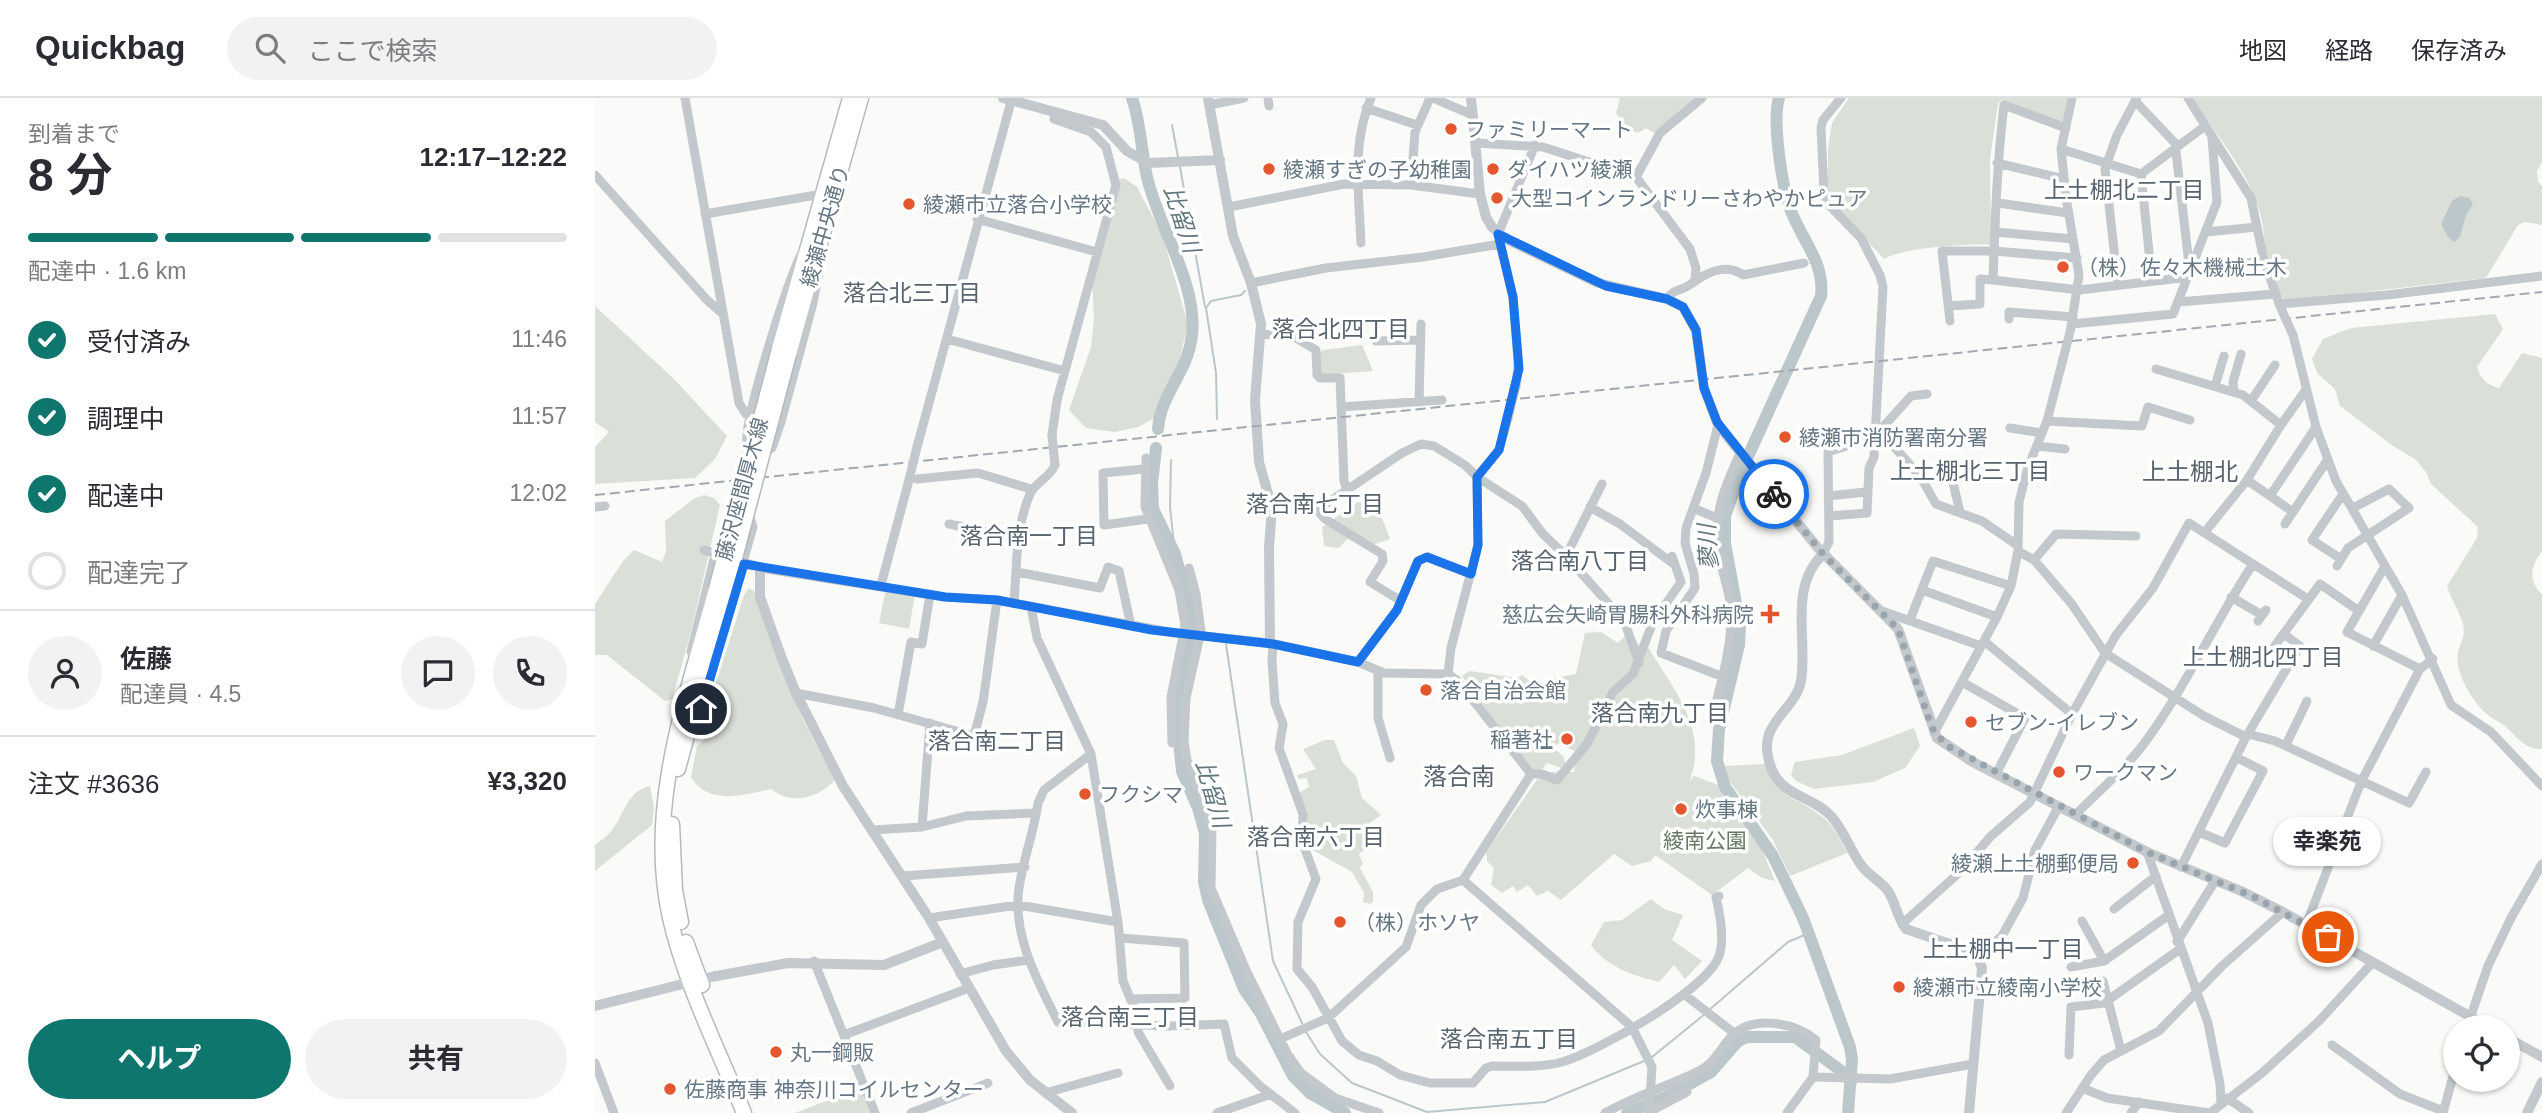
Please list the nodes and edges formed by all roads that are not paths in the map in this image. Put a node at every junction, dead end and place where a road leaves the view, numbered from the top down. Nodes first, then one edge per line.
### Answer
1 (685, 98) edge
2 (851, 98) edge
3 (861, 98) edge
4 (1244, 98) edge
5 (1371, 98) edge
6 (1431, 98) edge
7 (1471, 98) edge
8 (1702, 98) edge
9 (1841, 98) edge
10 (2072, 98) edge
11 (2188, 98) edge
12 (1008, 99) edge
13 (2136, 100) edge
14 (1209, 101) edge
15 (1366, 108) junction
16 (1055, 112) junction
17 (1473, 114) junction
18 (1417, 125) junction
19 (2205, 126) junction
20 (2066, 128) junction
21 (2212, 138) junction
22 (1476, 143) junction
23 (1535, 145) junction
24 (2176, 146) junction
25 (2061, 149) junction
26 (1220, 160) junction
27 (1997, 163) junction
28 (2108, 163) junction
29 (2141, 174) junction
30 (595, 175) edge
31 (1636, 177) junction
32 (2064, 179) junction
33 (1359, 183) junction
34 (1411, 185) junction
35 (822, 194) junction
36 (1480, 194) junction
37 (1998, 204) junction
38 (1229, 207) junction
39 (705, 214) junction
40 (2068, 214) junction
41 (977, 219) junction
42 (2257, 227) junction
43 (1996, 232) junction
44 (2206, 232) junction
45 (816, 238) junction
46 (1499, 239) junction
47 (2073, 239) junction
48 (1361, 243) dead end
49 (1994, 251) junction
50 (1097, 253) junction
51 (2077, 258) junction
52 (2264, 261) junction
53 (1804, 263) dead end
54 (2190, 273) junction
55 (2542, 276) edge
56 (1695, 280) junction
57 (1993, 280) junction
58 (2153, 281) junction
59 (1251, 283) junction
60 (2118, 285) junction
61 (2079, 290) junction
62 (2275, 294) junction
63 (1667, 299) junction
64 (2178, 302) junction
65 (2280, 305) junction
66 (1949, 306) junction
67 (722, 313) junction
68 (2007, 314) dead end
69 (1950, 321) dead end
70 (2072, 323) junction
71 (1422, 324) dead end
72 (1262, 334) junction
73 (947, 340) junction
74 (1420, 340) junction
75 (1376, 341) dead end
76 (784, 351) joint
77 (2241, 354) dead end
78 (2224, 356) dead end
79 (2275, 365) dead end
80 (2156, 369) dead end
81 (1065, 371) junction
82 (2215, 386) junction
83 (2305, 391) junction
84 (2234, 392) junction
85 (1927, 394) dead end
86 (1442, 400) dead end
87 (2251, 401) junction
88 (1419, 402) junction
89 (1341, 407) junction
90 (751, 416) junction
91 (2190, 420) dead end
92 (2047, 421) junction
93 (781, 422) junction
94 (1719, 425) junction
95 (2281, 425) junction
96 (2316, 427) junction
97 (2010, 428) dead end
98 (2042, 433) junction
99 (1877, 434) junction
100 (2037, 446) junction
101 (2065, 449) dead end
102 (1146, 458) dead end
103 (1744, 458) junction
104 (2328, 459) junction
105 (1949, 466) dead end
106 (1145, 469) junction
107 (1477, 477) junction
108 (913, 479) junction
109 (2247, 480) junction
110 (1602, 484) dead end
111 (1031, 489) junction
112 (1347, 489) junction
113 (1866, 492) junction
114 (2343, 494) junction
115 (1828, 496) junction
116 (2270, 496) junction
117 (1590, 507) junction
118 (1272, 508) junction
119 (2353, 508) junction
120 (1693, 509) junction
121 (1317, 510) junction
122 (1960, 512) junction
123 (2293, 512) junction
124 (1829, 516) junction
125 (1717, 518) junction
126 (1147, 519) junction
127 (949, 524) dead end
128 (2285, 524) dead end
129 (2205, 532) junction
130 (2368, 533) junction
131 (2136, 536) dead end
132 (1018, 538) junction
133 (2017, 548) junction
134 (703, 550) dead end
135 (1823, 554) junction
136 (715, 555) junction
137 (1566, 556) junction
138 (2033, 559) junction
139 (744, 564) junction
140 (2253, 564) junction
141 (2385, 566) junction
142 (760, 568) junction
143 (1189, 568) dead end
144 (1017, 572) junction
145 (1471, 574) junction
146 (881, 585) junction
147 (2011, 586) junction
148 (721, 590) junction
149 (1922, 590) junction
150 (930, 594) junction
151 (2402, 595) junction
152 (2231, 597) junction
153 (2308, 599) junction
154 (997, 600) junction
155 (1401, 601) junction
156 (1014, 603) junction
157 (1031, 607) junction
158 (1882, 611) junction
159 (2359, 611) junction
160 (2262, 615) dead end
161 (1997, 618) junction
162 (1910, 620) junction
163 (1131, 626) junction
164 (1186, 634) junction
165 (2284, 634) junction
166 (1200, 636) junction
167 (1272, 643) junction
168 (1982, 643) junction
169 (2373, 646) junction
170 (2271, 651) dead end
171 (2105, 653) junction
172 (2433, 659) junction
173 (1358, 662) junction
174 (1639, 663) junction
175 (2420, 669) junction
176 (1378, 671) junction
177 (1448, 674) junction
178 (1721, 676) junction
179 (1962, 682) junction
180 (796, 693) junction
181 (2174, 697) junction
182 (2307, 701) dead end
183 (2072, 714) junction
184 (898, 715) junction
185 (1712, 718) dead end
186 (930, 723) junction
187 (1934, 733) junction
188 (675, 736) junction
189 (2247, 736) junction
190 (1172, 743) dead end
191 (2286, 746) junction
192 (1091, 754) junction
193 (2236, 757) junction
194 (1390, 758) dead end
195 (679, 763) junction
196 (2426, 772) dead end
197 (2538, 773) edge
198 (1531, 774) junction
199 (1996, 774) junction
200 (2361, 782) junction
201 (2542, 786) edge
202 (2035, 794) junction
203 (2059, 806) junction
204 (1036, 813) junction
205 (2075, 815) junction
206 (922, 827) junction
207 (872, 830) junction
208 (2199, 832) junction
209 (2147, 852) junction
210 (2542, 864) edge
211 (1025, 867) junction
212 (2181, 867) junction
213 (903, 876) junction
214 (2156, 876) junction
215 (1464, 880) junction
216 (2215, 881) junction
217 (1719, 896) dead end
218 (1018, 905) junction
219 (2114, 909) dead end
220 (2283, 912) junction
221 (2169, 915) junction
222 (929, 918) junction
223 (2082, 921) dead end
224 (1118, 922) junction
225 (1902, 923) junction
226 (2306, 925) junction
227 (1120, 938) junction
228 (943, 942) junction
229 (2179, 946) junction
230 (1978, 957) junction
231 (1028, 960) junction
232 (814, 961) junction
233 (2104, 961) junction
234 (2373, 962) junction
235 (2071, 967) dead end
236 (960, 974) junction
237 (696, 981) junction
238 (2103, 981) dead end
239 (969, 988) junction
240 (2197, 993) junction
241 (1685, 995) junction
242 (1130, 999) junction
243 (2107, 1001) junction
244 (595, 1006) edge
245 (2458, 1015) edge
246 (2471, 1015) edge
247 (1328, 1018) junction
248 (1139, 1026) junction
249 (1632, 1027) junction
250 (1734, 1033) junction
251 (844, 1035) junction
252 (1280, 1040) junction
253 (2332, 1045) dead end
254 (2520, 1045) edge
255 (2121, 1051) junction
256 (2069, 1055) dead end
257 (2542, 1057) edge
258 (595, 1063) edge
259 (1973, 1065) junction
260 (1118, 1073) dead end
261 (1814, 1077) junction
262 (2542, 1082) edge
263 (988, 1083) dead end
264 (1170, 1086) dead end
265 (2082, 1088) junction
266 (1651, 1090) junction
267 (1687, 1092) dead end
268 (2449, 1092) edge
269 (1045, 1093) junction
270 (1271, 1094) junction
271 (2224, 1101) junction
272 (2139, 1102) junction
273 (1649, 1111) edge
274 (2443, 1112) edge
275 (614, 1113) edge
276 (744, 1113) edge
277 (753, 1113) edge
278 (875, 1113) edge
279 (911, 1113) edge
280 (1072, 1113) edge
281 (1217, 1113) edge
282 (1295, 1113) edge
283 (1379, 1113) edge
284 (1605, 1113) edge
285 (1787, 1113) edge
286 (1969, 1113) edge
287 (2066, 1113) edge
288 (2131, 1113) edge
289 (2210, 1113) edge
290 (2249, 1113) edge
291 (2527, 1113) edge

1 - 39 street
2 - 35 main road, 綾瀬中央通り
3 - 45 main road, 綾瀬中央通り
4 - 14 street
5 - 15 street
6 - 17 street
6 - 18 street
7 - 17 street
8 - 31 street
9 - 99 street
10 - 20 street
11 - 19 street
12 - 16 street
12 - 41 street
13 - 24 street
13 - 28 street
14 - 26 street
15 - 18 street
15 - 33 street
16 - 26 street
16 - 50 street
17 - 22 street
18 - 34 street
19 - 21 street
19 - 24 street
20 - 25 street
20 - 27 street
21 - 42 street
21 - 44 street
22 - 23 street
22 - 36 street
23 - 31 street
23 - 46 street
24 - 29 street
24 - 54 street
25 - 28 street
25 - 32 street
26 - 38 street
27 - 32 street
27 - 37 street
28 - 29 street
28 - 60 street
29 - 58 street
30 - 67 street
31 - 56 street
32 - 40 street
33 - 34 street
33 - 38 street
33 - 48 street
34 - 36 street
35 - 39 street
35 - 45 main road, 綾瀬中央通り
36 - 46 street
37 - 40 street
37 - 43 street
38 - 59 street
39 - 67 street
40 - 47 street
41 - 50 street
41 - 73 street
42 - 44 street
42 - 52 street
43 - 47 street
43 - 49 street
44 - 54 street
45 - 76 main road, 綾瀬中央通り
45 - 90 street
45 - 93 street
46 - 59 street
46 - 63 street
46 - 107 street, bridge
47 - 51 street
49 - 51 street
49 - 57 street
49 - 66 street
50 - 81 street
51 - 61 street
52 - 54 street
52 - 62 street
53 - 56 street
54 - 58 street
54 - 64 street
55 - 65 street
56 - 63 street
57 - 61 street
57 - 66 street
58 - 60 street
59 - 72 street
60 - 61 street
61 - 70 street
62 - 64 street
62 - 65 street
63 - 94 street
64 - 70 street
65 - 83 street, bridge
66 - 69 street
67 - 90 street
68 - 70 street
70 - 92 street, bridge
71 - 74 street
72 - 89 street
72 - 118 street
73 - 81 street
73 - 108 street, bridge
74 - 75 street
74 - 88 street
76 - 148 main road, 藤沢座間厚木線, bridge
77 - 84 street
78 - 82 street
79 - 87 street
80 - 82 street
81 - 111 street, bridge
82 - 84 street
83 - 95 street
83 - 96 street
84 - 87 street
85 - 99 street
86 - 88 street
87 - 95 street
88 - 89 street
89 - 112 street
90 - 93 street
90 - 93 street
91 - 92 street
92 - 98 street
94 - 103 street
94 - 120 street
95 - 109 street
96 - 104 street
96 - 116 street
97 - 98 street
98 - 100 street
99 - 113 street
99 - 115 street
99 - 122 street
100 - 101 street
100 - 133 street
102 - 106 street
103 - 125 street
103 - 135 street
104 - 114 street
104 - 123 street
105 - 122 street
106 - 126 street
106 - 126 street
107 - 112 street
107 - 137 street
107 - 145 street
108 - 111 street
108 - 146 street
109 - 116 street
109 - 129 street
110 - 117 street
111 - 132 street
112 - 121 street
113 - 115 street
113 - 124 street
114 - 119 street
114 - 130 street
115 - 124 street
116 - 123 street
117 - 137 street
117 - 174 street
118 - 121 street
118 - 167 street
119 - 130 street
119 - 130 street
120 - 125 street
120 - 178 street
121 - 155 street
122 - 133 street
123 - 128 street
124 - 135 street
125 - 178 street
126 - 164 street
127 - 132 street
129 - 140 street
129 - 171 street
130 - 141 street
131 - 138 street
132 - 144 street
133 - 138 street
133 - 147 street
134 - 136 street
135 - 158 street
135 - 225 street
136 - 139 street
136 - 139 street
136 - 188 street
137 - 174 street
138 - 171 street
139 - 142 street
139 - 195 street
140 - 152 street
140 - 153 street
141 - 151 street
141 - 159 street
142 - 146 street
142 - 180 street
143 - 166 street
144 - 156 street
144 - 163 street
145 - 155 street
145 - 177 street
146 - 150 street
147 - 149 street
147 - 161 street
148 - 188 main road, 藤沢座間厚木線
148 - 195 main road, 藤沢座間厚木線
149 - 161 street
149 - 162 street
150 - 154 street
150 - 184 street
151 - 169 street
151 - 172 street
152 - 160 street
152 - 181 street
153 - 159 street
153 - 165 street
154 - 156 street
154 - 186 street
155 - 173 street
156 - 157 street
157 - 163 street
157 - 192 street
158 - 162 street
158 - 187 street
159 - 169 street
161 - 168 street
162 - 168 street
163 - 164 street
164 - 166 street
164 - 190 street
165 - 170 street
165 - 189 street
166 - 167 street
166 - 252 street
167 - 173 street
167 - 247 street
168 - 179 street
168 - 183 street
169 - 175 street
171 - 181 street
171 - 183 street
172 - 175 street
172 - 197 street
173 - 176 street
174 - 198 street
175 - 200 street
176 - 177 street
176 - 194 street
177 - 198 street
178 - 185 street
179 - 187 street
179 - 199 street
180 - 184 street
180 - 207 street
181 - 189 street
181 - 205 street
182 - 191 street
183 - 202 street
184 - 186 street
186 - 206 street
187 - 199 street
188 - 237 main road, 藤沢座間厚木線
189 - 191 street
189 - 193 street
191 - 200 street
192 - 204 street
192 - 224 street
193 - 208 street
193 - 208 street
195 - 237 main road, 藤沢座間厚木線
196 - 200 street
197 - 201 street
198 - 215 street
199 - 202 street
200 - 226 street
202 - 203 street
202 - 225 street
203 - 205 street
203 - 230 street
204 - 206 street
204 - 211 street
205 - 209 street
206 - 207 street
207 - 213 street
208 - 212 street
209 - 212 street
209 - 214 street
210 - 246 street
211 - 213 street
211 - 218 street
212 - 216 street
213 - 222 street
214 - 219 street
214 - 221 street
215 - 247 street
215 - 249 street
216 - 220 street
216 - 229 street
217 - 241 street
218 - 222 street
218 - 224 street
218 - 231 street
220 - 226 street
220 - 240 street
221 - 229 street
221 - 233 street
222 - 228 street
223 - 233 street
224 - 227 street
225 - 230 street
226 - 234 street
227 - 242 street
227 - 242 street
228 - 232 street
228 - 236 street
229 - 240 street
229 - 243 street
230 - 259 street
231 - 236 street
231 - 248 street
232 - 237 street
232 - 251 street
233 - 235 street
234 - 245 street
234 - 271 street
236 - 239 street
237 - 244 street
237 - 276 main road, 藤沢座間厚木線
237 - 277 main road, 藤沢座間厚木線
238 - 243 street
239 - 251 street
239 - 269 street
240 - 255 street
240 - 271 street
241 - 249 street
241 - 250 street
242 - 248 street
243 - 255 street
243 - 256 street
247 - 249 street
247 - 252 street
248 - 264 street
248 - 270 street
249 - 266 street
250 - 261 street
250 - 266 street
251 - 278 street
252 - 283 street
253 - 274 street
254 - 257 street
255 - 265 street
258 - 275 street
259 - 261 street
259 - 286 street
260 - 269 street
261 - 285 street
262 - 291 street
263 - 279 street
265 - 272 street
265 - 287 street
266 - 273 street
266 - 284 street
267 - 273 street
268 - 274 street
269 - 280 street
270 - 281 street
270 - 282 street
271 - 289 street
271 - 290 street
272 - 288 street
272 - 289 street

